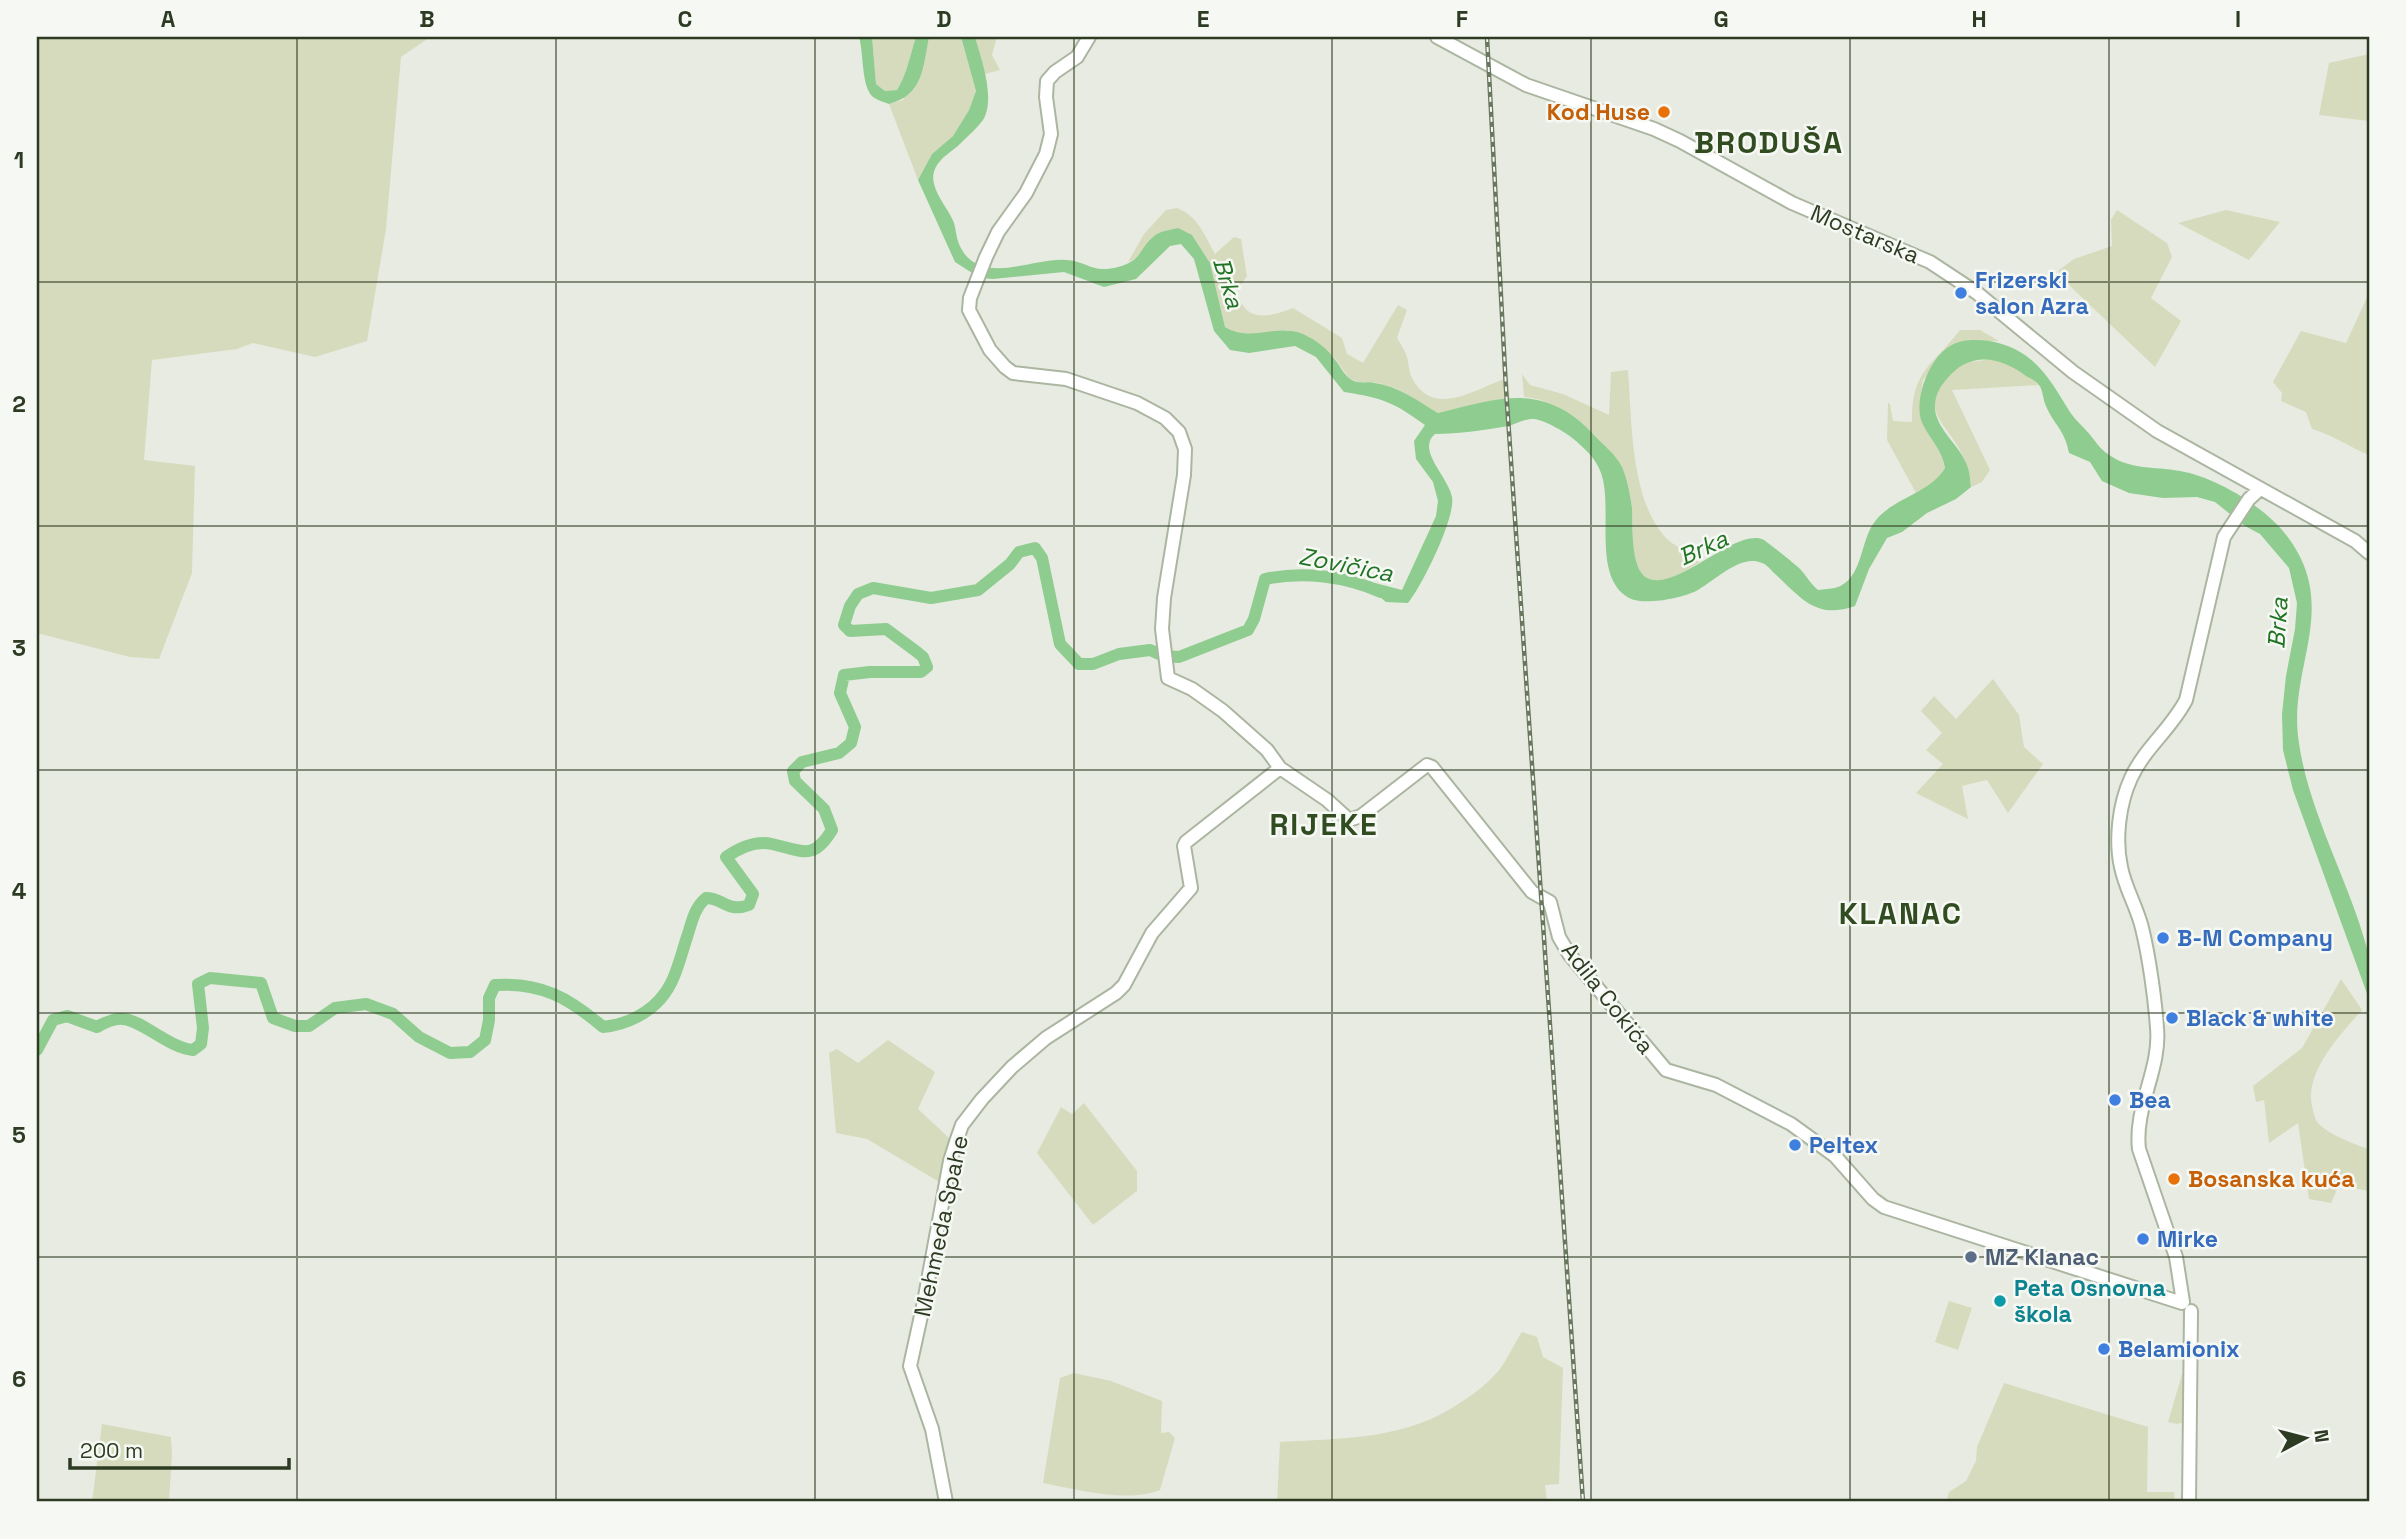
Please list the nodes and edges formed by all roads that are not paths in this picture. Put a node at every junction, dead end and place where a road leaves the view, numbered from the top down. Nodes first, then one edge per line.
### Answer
1 (1089, 37) edge
2 (1437, 37) edge
3 (2260, 489) junction
4 (2369, 553) edge
5 (1280, 768) junction
6 (2183, 1305) junction
7 (946, 1502) edge
8 (2189, 1502) edge

1 - 5 street
2 - 3 street, Mostarska
3 - 4 street, Mostarska
3 - 6 street
5 - 6 street, Adila Cokića
5 - 7 street, Mehmeda Spahe
6 - 8 street

